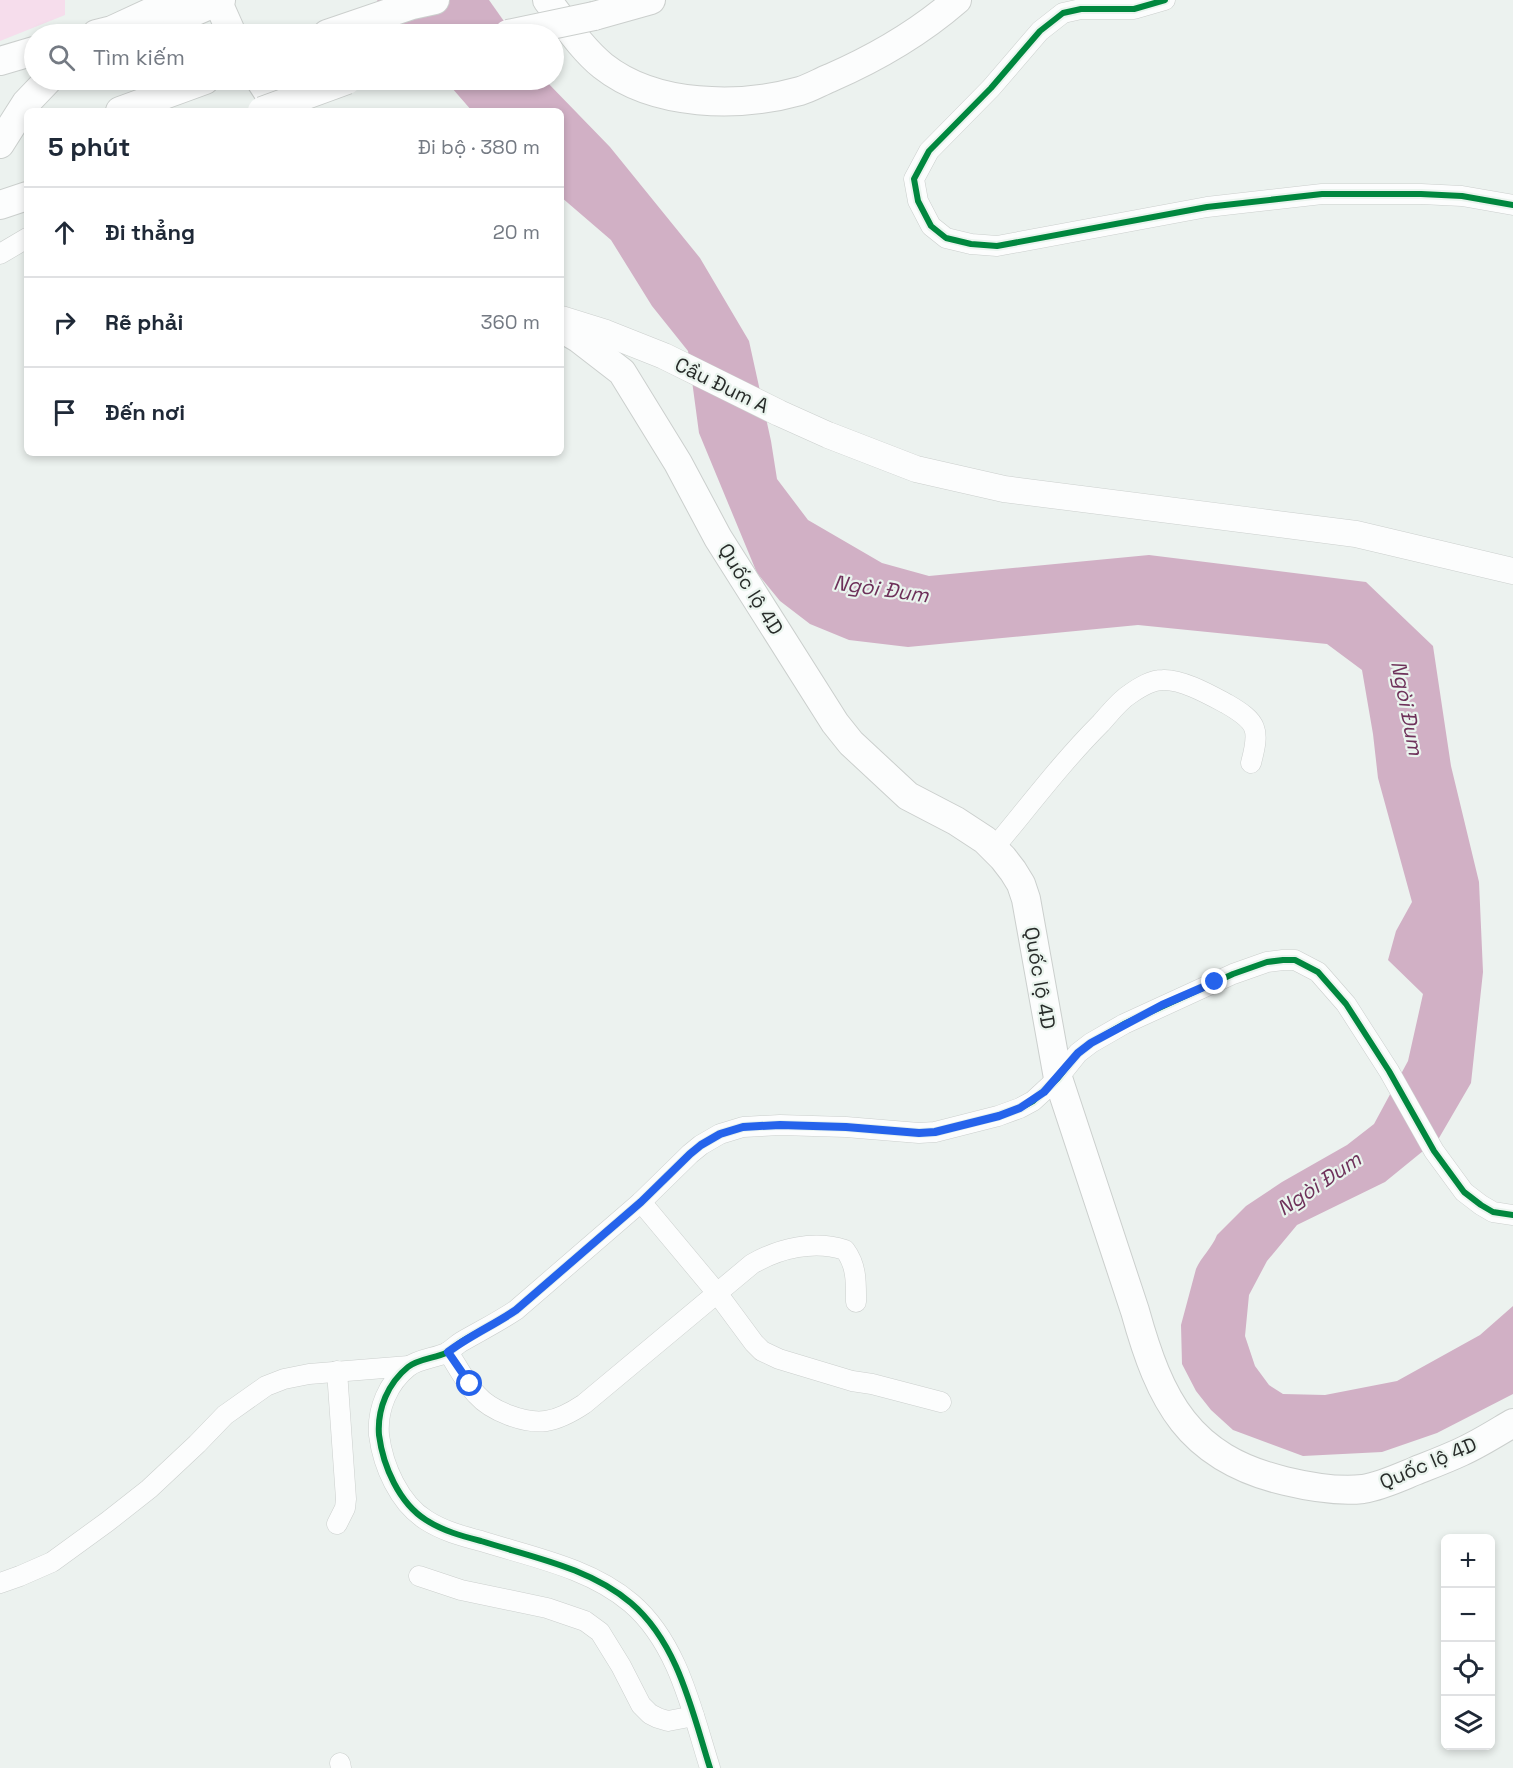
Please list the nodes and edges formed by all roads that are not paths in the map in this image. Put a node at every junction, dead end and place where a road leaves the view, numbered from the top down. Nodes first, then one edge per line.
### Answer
1 (177, 0) edge
2 (435, 0) edge
3 (547, 0) edge
4 (651, 0) edge
5 (957, 0) edge
6 (1166, 0) edge
7 (219, 1) edge
8 (125, 24) edge
9 (165, 24) edge
10 (228, 24) edge
11 (356, 24) edge
12 (556, 24) edge
13 (24, 54) edge
14 (0, 60) edge
15 (38, 90) edge
16 (178, 90) edge
17 (260, 90) edge
18 (266, 90) edge
19 (320, 90) edge
20 (128, 108) edge
21 (269, 108) edge
22 (270, 108) edge
23 (278, 108) edge
24 (0, 144) edge
25 (24, 144) edge
26 (0, 153) edge
27 (24, 197) edge
28 (0, 205) edge
29 (1513, 205) edge
30 (24, 240) edge
31 (0, 254) edge
32 (564, 321) edge
33 (564, 330) edge
34 (619, 353) junction
35 (1513, 572) edge
36 (1251, 763) dead end
37 (994, 848) junction
38 (1058, 1078) junction
39 (641, 1202) junction
40 (1513, 1215) edge
41 (717, 1293) junction
42 (856, 1302) dead end
43 (448, 1352) junction
44 (409, 1366) junction
45 (337, 1371) junction
46 (941, 1402) dead end
47 (1513, 1423) edge
48 (337, 1524) dead end
49 (419, 1576) dead end
50 (0, 1583) edge
51 (694, 1716) junction
52 (710, 1768) edge

1 - 8 highway
2 - 11 highway
3 - 5 highway
4 - 12 highway, bridge
6 - 29 street
7 - 9 highway
7 - 10 highway
13 - 14 highway
15 - 24 highway
16 - 20 highway
17 - 21 highway
18 - 23 highway
19 - 22 highway, bridge
25 - 26 highway
27 - 28 highway
30 - 31 street
32 - 34 main road, Cầu Đum A
33 - 34 highway, Quốc lộ 4D
34 - 35 main road, Cầu Đum A
34 - 37 highway, Quốc lộ 4D
36 - 37 street
37 - 38 highway, Quốc lộ 4D
38 - 39 street
38 - 40 street
38 - 47 highway, Quốc lộ 4D
39 - 41 street
39 - 43 street
41 - 42 street
41 - 43 street
41 - 46 street
43 - 44 street
44 - 45 street
44 - 51 street
45 - 48 street
45 - 50 street
49 - 51 street
51 - 52 street

